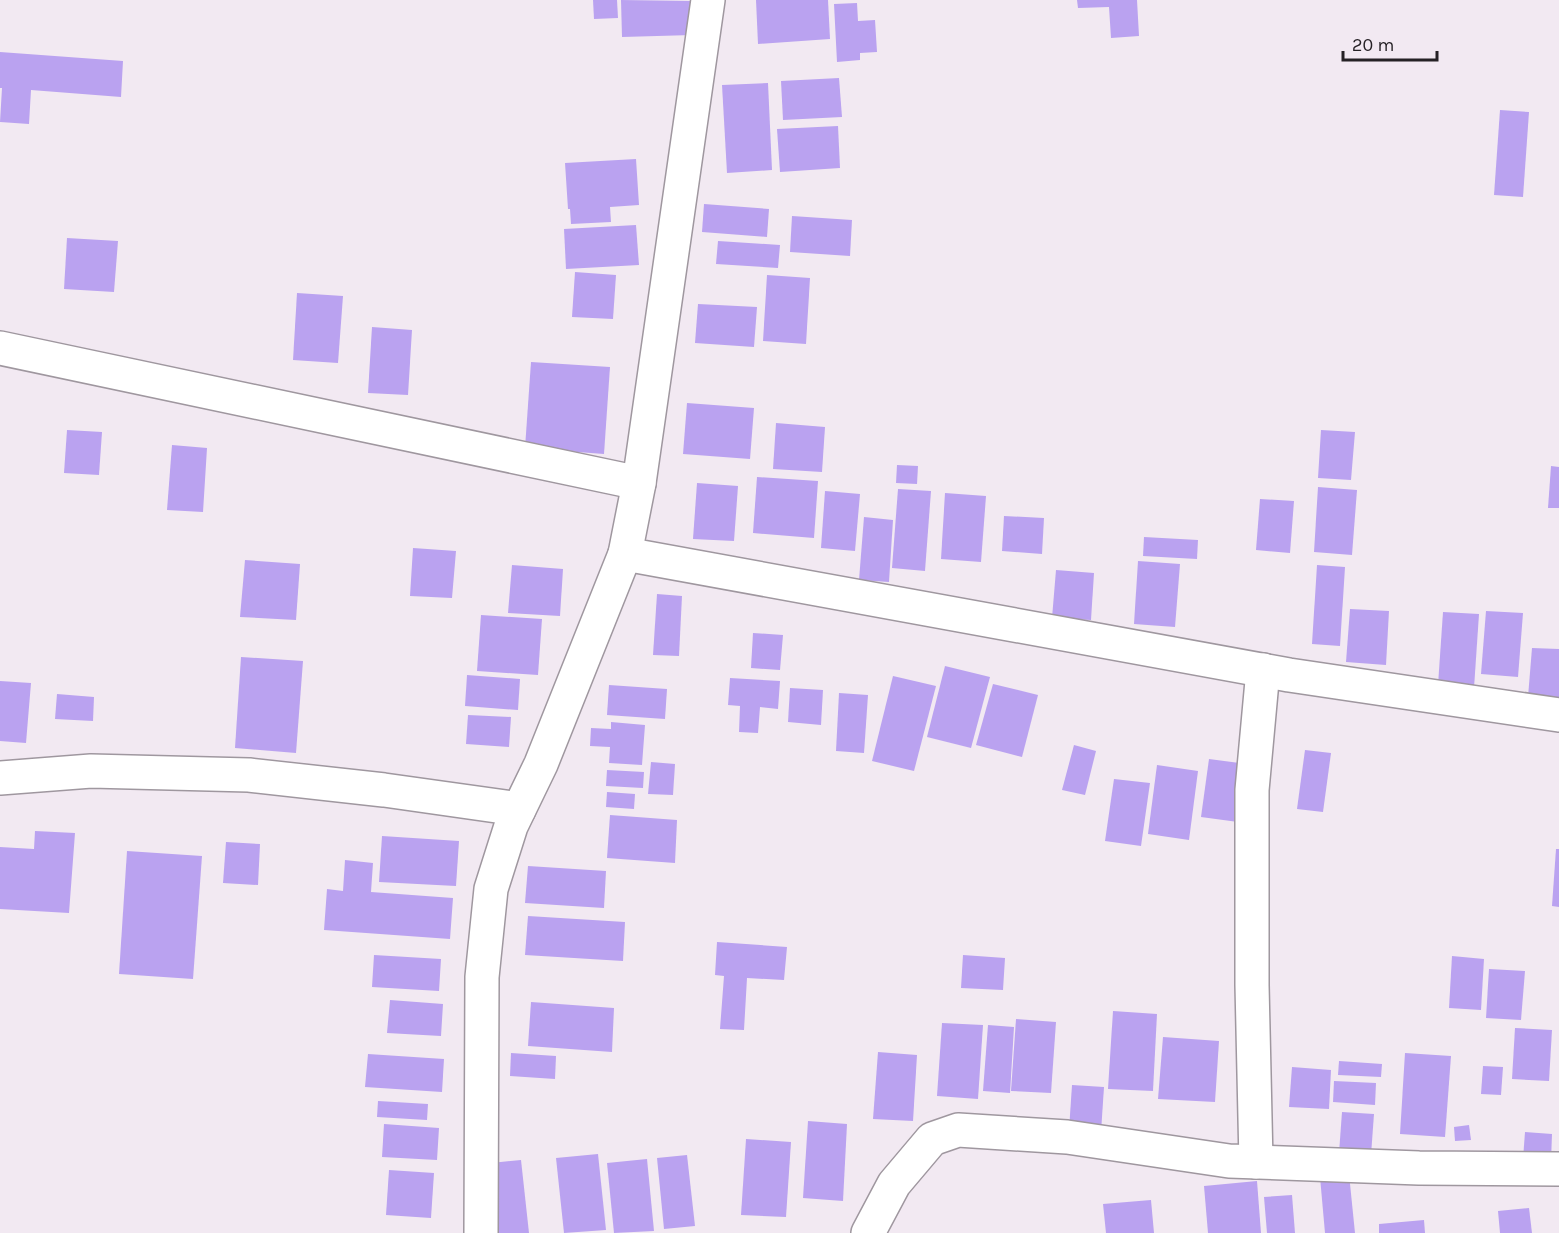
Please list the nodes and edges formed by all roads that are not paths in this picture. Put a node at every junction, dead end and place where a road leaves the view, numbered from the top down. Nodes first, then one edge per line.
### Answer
1 (708, 0) edge
2 (0, 348) edge
3 (639, 483) junction
4 (625, 554) junction
5 (1263, 670) junction
6 (1559, 715) edge
7 (0, 778) edge
8 (519, 808) junction
9 (1256, 1162) junction
10 (1559, 1168) edge
11 (481, 1233) edge
12 (868, 1233) edge

1 - 3 street
2 - 3 street
3 - 4 street
4 - 5 street
4 - 8 street
5 - 6 street
5 - 9 street
7 - 8 street
8 - 11 street
9 - 10 street
9 - 12 street

